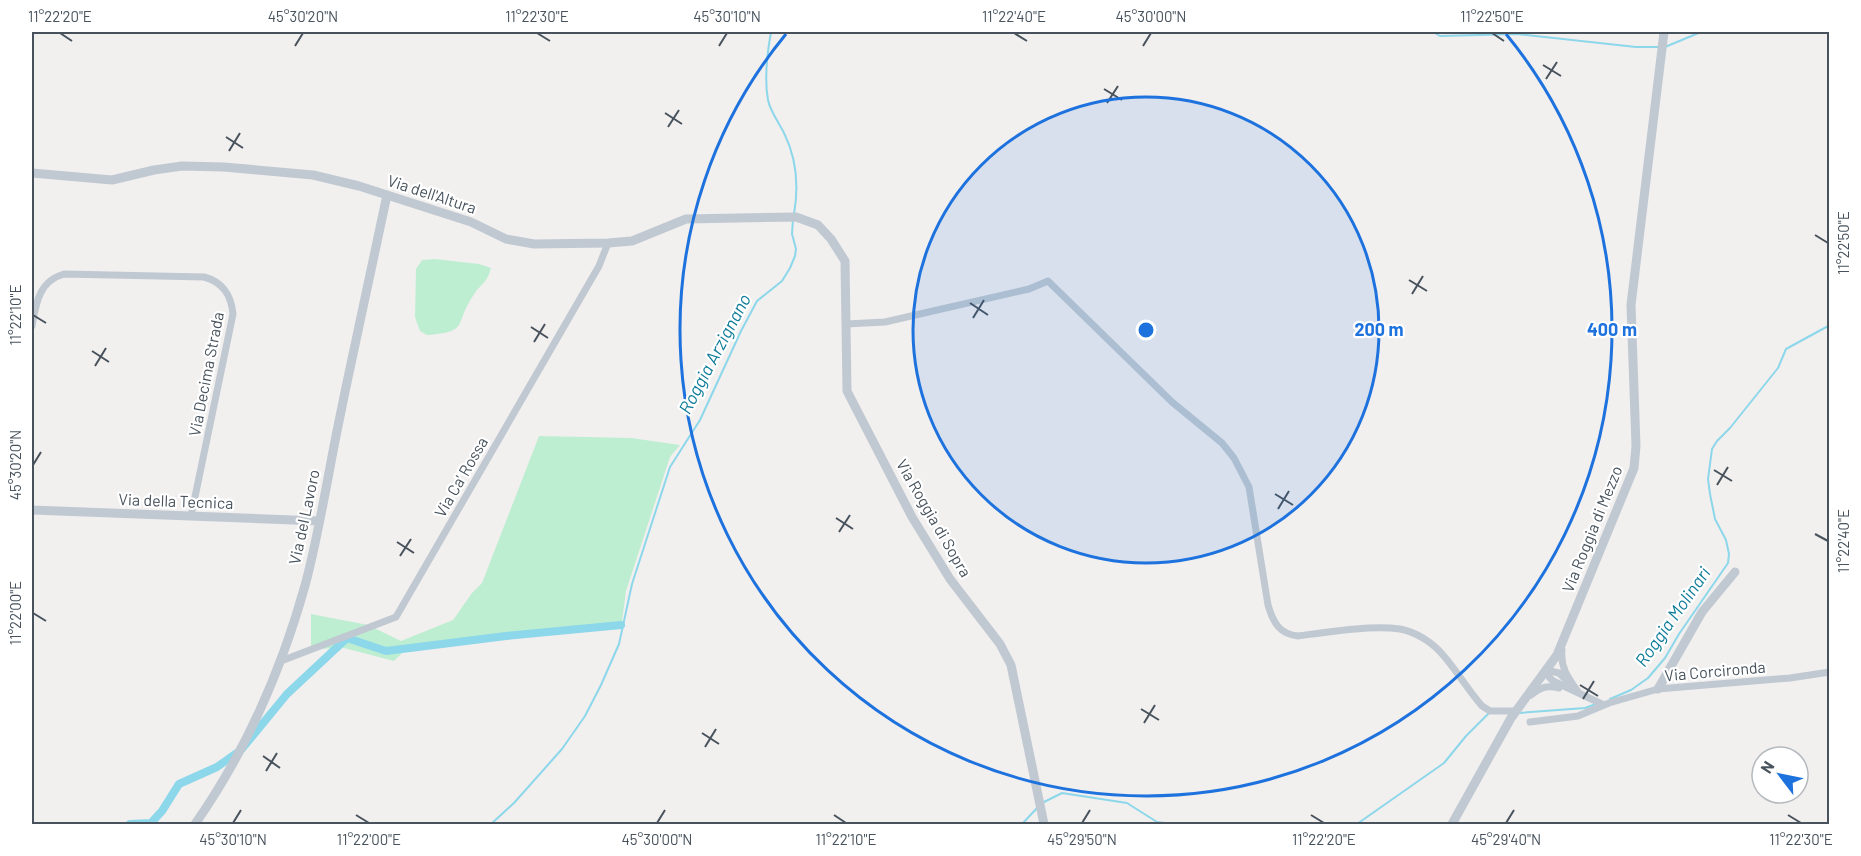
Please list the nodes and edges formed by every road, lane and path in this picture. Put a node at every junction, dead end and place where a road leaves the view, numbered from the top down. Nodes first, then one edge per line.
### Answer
1 (1664, 32) edge
2 (32, 173) edge
3 (387, 195) junction
4 (818, 225) joint
5 (608, 243) junction
6 (846, 324) junction
7 (32, 326) edge
8 (32, 510) edge
9 (191, 516) junction
10 (319, 521) junction
11 (1735, 572) dead end
12 (1563, 641) junction
13 (281, 661) junction
14 (1546, 670) junction
15 (1830, 672) edge
16 (1658, 689) junction
17 (1579, 693) junction
18 (1604, 705) junction
19 (1517, 711) junction
20 (1530, 722) dead end
21 (195, 825) edge
22 (1044, 825) edge
23 (1452, 825) edge

1 - 12 street, Via Roggia di Mezzo
2 - 3 street, Via dell'Altura
3 - 5 street, Via dell'Altura
3 - 10 street, Via del Lavoro
4 - 5 street, Via dell'Altura
4 - 6 street, Via Roggia di Sopra
5 - 13 street, Via Ca' Rossa
6 - 19 street
6 - 22 street, Via Roggia di Sopra
7 - 9 street, Via Decima Strada
8 - 9 street, Via della Tecnica
9 - 10 street, Via della Tecnica
10 - 13 street, Via del Lavoro
11 - 16 street
12 - 14 street, Via Roggia di Mezzo
12 - 17 street
13 - 21 street, Via del Lavoro
14 - 17 street
14 - 19 street, Via Roggia di Mezzo
15 - 16 street, Via Corcironda
16 - 18 street, Via Corcironda
17 - 18 street
17 - 19 street
18 - 20 street, Via Corcironda
19 - 23 street, Via Roggia di Mezzo

